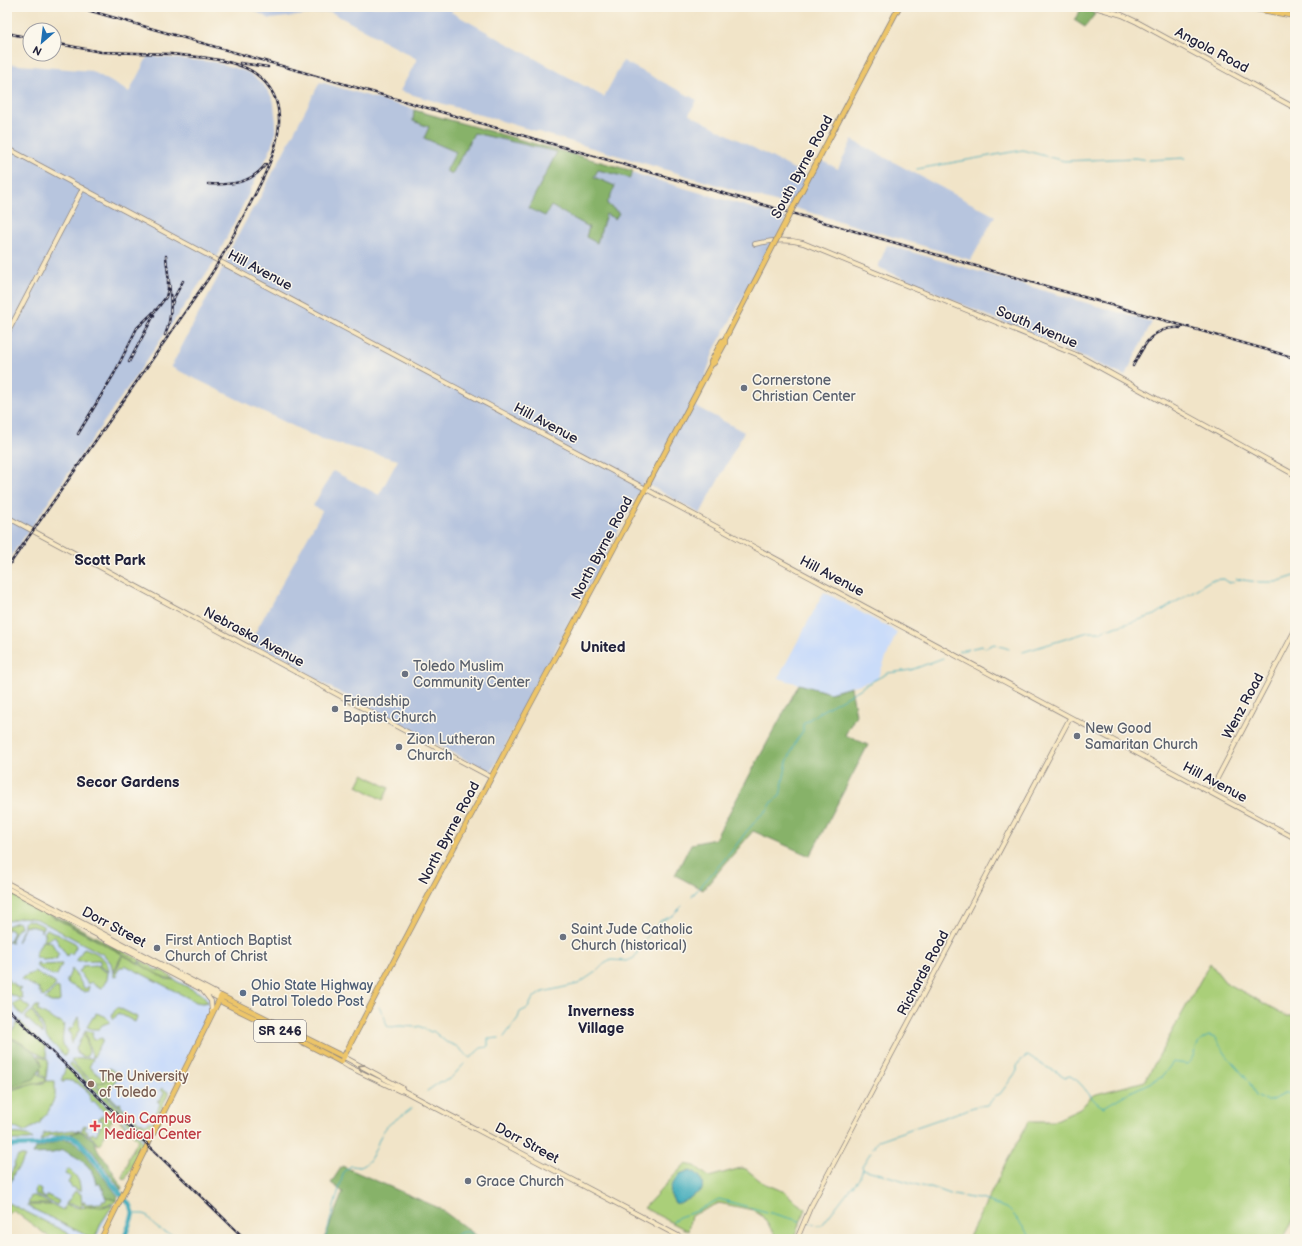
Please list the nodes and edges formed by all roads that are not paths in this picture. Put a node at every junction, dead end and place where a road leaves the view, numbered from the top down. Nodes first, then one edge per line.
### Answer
1 (899, 7) edge
2 (1094, 7) edge
3 (1244, 7) edge
4 (1295, 16) edge
5 (1295, 108) edge
6 (7, 148) edge
7 (83, 188) junction
8 (756, 244) dead end
9 (7, 334) edge
10 (1295, 475) edge
11 (646, 489) junction
12 (7, 517) edge
13 (1295, 630) edge
14 (1072, 719) junction
15 (491, 777) junction
16 (1210, 792) junction
17 (1295, 838) edge
18 (7, 883) edge
19 (7, 888) edge
20 (66, 919) junction
21 (91, 927) junction
22 (156, 963) junction
23 (202, 990) junction
24 (220, 997) junction
25 (212, 1015) junction
26 (342, 1059) junction
27 (101, 1239) edge
28 (684, 1239) edge
29 (797, 1239) edge

1 - 11 main road, South Byrne Road, bridge
2 - 5 main road, Angola Road
3 - 4 main road
6 - 7 main road, Hill Avenue
7 - 9 main road
7 - 11 main road, Hill Avenue
8 - 10 main road, South Avenue
11 - 14 main road, Hill Avenue
11 - 15 main road, North Byrne Road
12 - 15 main road, Nebraska Avenue
13 - 16 main road, Wenz Road
14 - 16 main road, Hill Avenue
14 - 29 main road, Richards Road
15 - 26 main road, North Byrne Road
16 - 17 main road, Hill Avenue
18 - 21 main road, Dorr Street / SR 246
19 - 20 main road, Dorr Street / SR 246
20 - 21 main road
20 - 22 main road, Dorr Street / SR 246
21 - 22 main road, Dorr Street / SR 246
22 - 23 main road, Dorr Street / SR 246
22 - 24 main road, Dorr Street / SR 246
23 - 24 main road, Dorr Street / SR 246
23 - 25 main road
24 - 25 main road
24 - 26 main road, Dorr Street / SR 246
25 - 27 main road
26 - 28 main road, Dorr Street / SR 246

